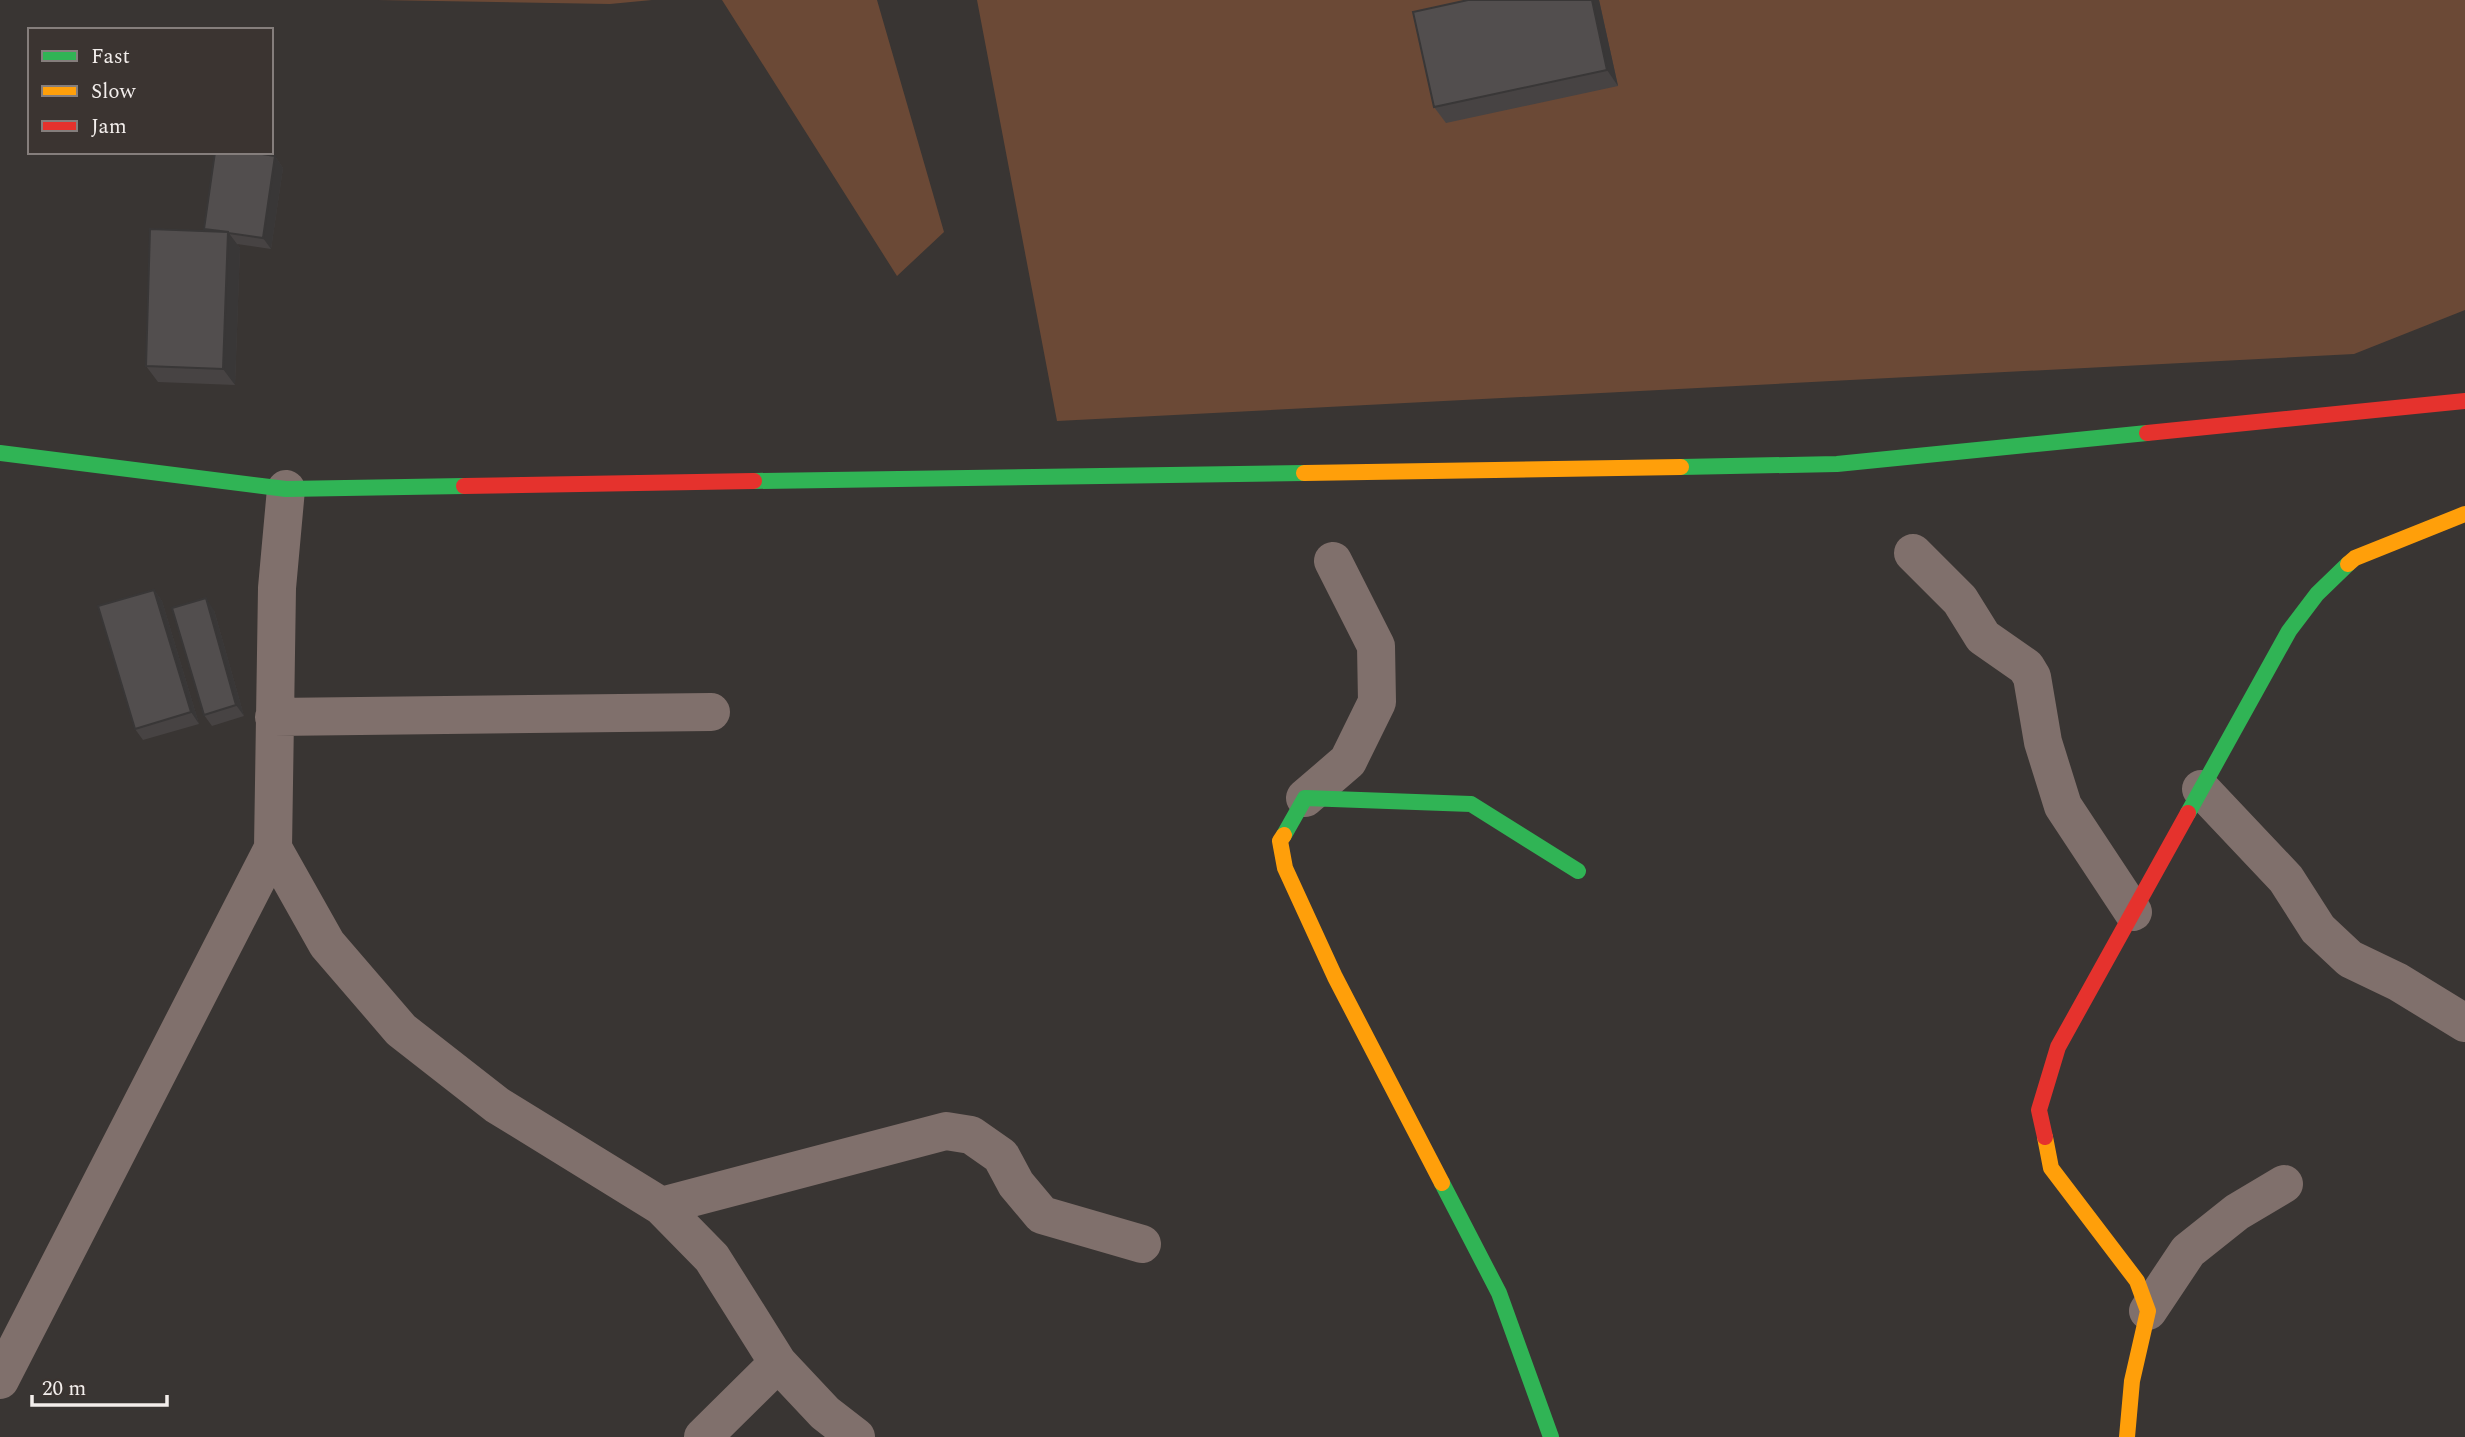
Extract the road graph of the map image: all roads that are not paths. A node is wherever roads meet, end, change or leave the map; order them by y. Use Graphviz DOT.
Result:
graph roads {
  1 [pos="2465,401"];
  2 [pos="0,453"];
  3 [pos="286,489"];
  4 [pos="2465,514"];
  5 [pos="1913,553"];
  6 [pos="1333,561"];
  7 [pos="711,712"];
  8 [pos="274,717"];
  9 [pos="2201,789"];
  10 [pos="1305,798"];
  11 [pos="273,848"];
  12 [pos="1578,870"];
  13 [pos="2133,912"];
  14 [pos="2465,1023"];
  15 [pos="2284,1184"];
  16 [pos="661,1206"];
  17 [pos="1142,1244"];
  18 [pos="2148,1311"];
  19 [pos="778,1363"];
  20 [pos="0,1380"];
  21 [pos="703,1437"];
  22 [pos="856,1437"];
  23 [pos="1550,1437"];
  24 [pos="2127,1437"];
  1 -- 3 [label="street"];
  2 -- 3 [label="street"];
  3 -- 8 [label="street"];
  4 -- 9 [label="street"];
  5 -- 13 [label="street"];
  6 -- 10 [label="street"];
  7 -- 8 [label="street"];
  8 -- 11 [label="street"];
  9 -- 13 [label="street"];
  9 -- 14 [label="street"];
  10 -- 12 [label="street"];
  10 -- 23 [label="street"];
  11 -- 16 [label="street"];
  11 -- 20 [label="street"];
  13 -- 18 [label="street"];
  15 -- 18 [label="street"];
  16 -- 17 [label="street"];
  16 -- 19 [label="street"];
  18 -- 24 [label="street"];
  19 -- 21 [label="street"];
  19 -- 22 [label="street"];
}
